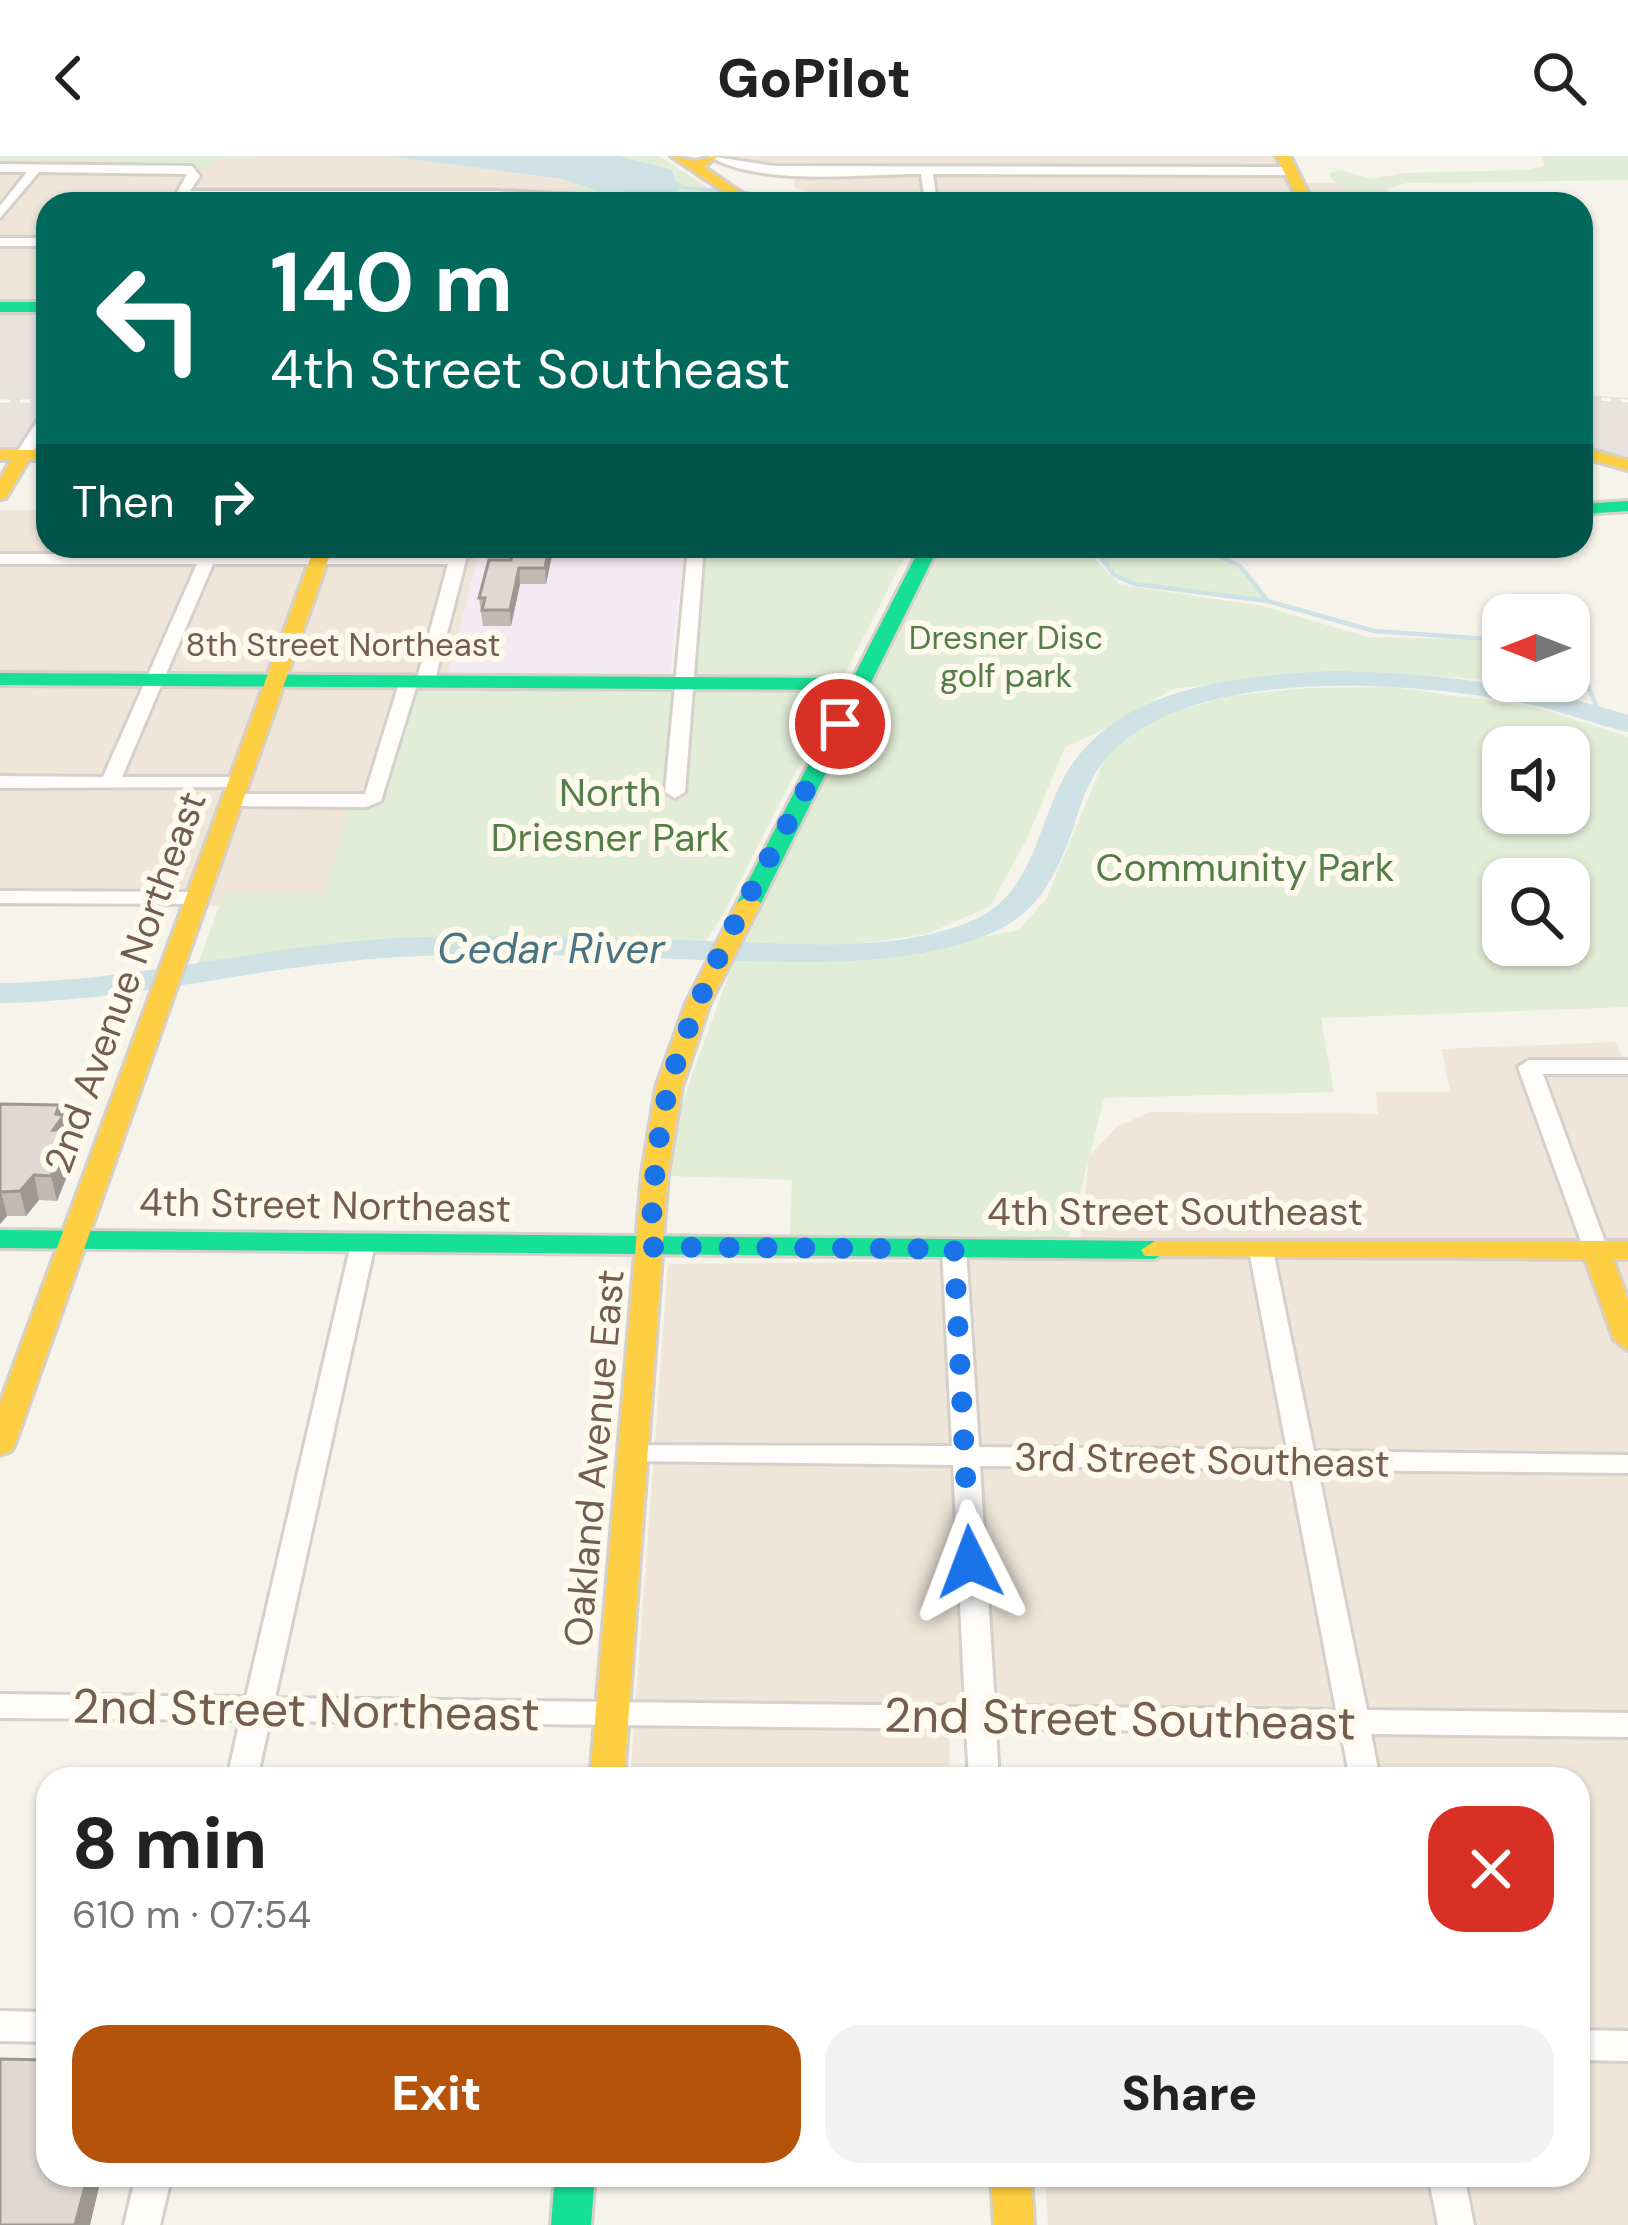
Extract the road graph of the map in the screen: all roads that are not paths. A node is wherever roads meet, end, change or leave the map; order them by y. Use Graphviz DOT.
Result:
graph roads {
  1 [pos="696,161"];
  2 [pos="873,163"];
  3 [pos="1287,163"];
  4 [pos="0,167"];
  5 [pos="36,168"];
  6 [pos="927,171"];
  7 [pos="182,192"];
  8 [pos="735,192"];
  9 [pos="930,192"];
  10 [pos="1301,192"];
  11 [pos="1,212"];
  12 [pos="0,242"];
  13 [pos="36,242"];
  14 [pos="0,307"];
  15 [pos="36,308"];
  16 [pos="24,455"];
  17 [pos="1593,455"];
  18 [pos="1628,465"];
  19 [pos="0,494"];
  20 [pos="1628,506"];
  21 [pos="1593,508"];
  22 [pos="36,558"];
  23 [pos="207,558"];
  24 [pos="320,558"];
  25 [pos="457,558"];
  26 [pos="696,558"];
  27 [pos="924,558"];
  28 [pos="0,559"];
  29 [pos="0,679"];
  30 [pos="156,680"];
  31 [pos="417,680"];
  32 [pos="276,681"];
  33 [pos="685,682"];
  34 [pos="860,684"];
  35 [pos="0,782"];
  36 [pos="110,782"];
  37 [pos="236,792"];
  38 [pos="675,792"];
  39 [pos="0,897"];
  40 [pos="198,898"];
  41 [pos="1628,1067"];
  42 [pos="0,1240"];
  43 [pos="73,1241"];
  44 [pos="363,1244"];
  45 [pos="650,1247"];
  46 [pos="954,1249"];
  47 [pos="1261,1250"];
  48 [pos="1596,1250"];
  49 [pos="1628,1250"];
  50 [pos="1628,1340"];
  51 [pos="0,1444"];
  52 [pos="633,1452"];
  53 [pos="964,1456"];
  54 [pos="1302,1461"];
  55 [pos="1628,1464"];
  56 [pos="0,1706"];
  57 [pos="258,1709"];
  58 [pos="613,1715"];
  59 [pos="980,1717"];
  60 [pos="1353,1722"];
  61 [pos="1628,1725"];
  62 [pos="245,1767"];
  63 [pos="608,1767"];
  64 [pos="983,1767"];
  65 [pos="1362,1767"];
  66 [pos="0,2026"];
  67 [pos="36,2027"];
  68 [pos="1590,2045"];
  69 [pos="1628,2046"];
  70 [pos="151,2187"];
  71 [pos="574,2187"];
  72 [pos="1012,2187"];
  73 [pos="1448,2187"];
  74 [pos="142,2225"];
  75 [pos="571,2225"];
  76 [pos="1014,2225"];
  77 [pos="1456,2225"];
  1 -- 2 [label="street"];
  1 -- 8 [label="street"];
  2 -- 6 [label="street"];
  3 -- 6 [label="street"];
  3 -- 10 [label="street"];
  4 -- 5 [label="street"];
  5 -- 7 [label="street"];
  5 -- 11 [label="street"];
  6 -- 9 [label="street"];
  12 -- 13 [label="street"];
  14 -- 15 [label="street"];
  16 -- 19 [label="street"];
  17 -- 18 [label="street"];
  20 -- 21 [label="street"];
  22 -- 28 [label="street"];
  23 -- 30 [label="street"];
  24 -- 32 [label="street, 2nd Avenue Northeast"];
  25 -- 31 [label="street"];
  26 -- 33 [label="street"];
  27 -- 34 [label="street, Oakland Avenue East"];
  29 -- 30 [label="street, 8th Street Northeast"];
  30 -- 32 [label="street, 8th Street Northeast"];
  30 -- 36 [label="street"];
  31 -- 32 [label="street, 8th Street Northeast"];
  31 -- 33 [label="street, 8th Street Northeast"];
  31 -- 37 [label="street"];
  32 -- 37 [label="street, 2nd Avenue Northeast"];
  33 -- 34 [label="street, 8th Street Northeast"];
  33 -- 38 [label="street"];
  34 -- 45 [label="street, Oakland Avenue East"];
  35 -- 36 [label="street"];
  36 -- 37 [label="street"];
  37 -- 40 [label="street, 2nd Avenue Northeast"];
  39 -- 40 [label="street"];
  40 -- 43 [label="street, 2nd Avenue Northeast"];
  41 -- 48 [label="street"];
  42 -- 43 [label="street, 4th Street Northeast"];
  43 -- 44 [label="street, 4th Street Northeast"];
  43 -- 51 [label="street, 2nd Avenue Northeast"];
  44 -- 45 [label="street, 4th Street Northeast"];
  44 -- 57 [label="street"];
  45 -- 46 [label="street, 4th Street Southeast"];
  45 -- 52 [label="street, Oakland Avenue East"];
  46 -- 47 [label="street, 4th Street Southeast"];
  46 -- 53 [label="street"];
  47 -- 48 [label="street, 4th Street Southeast"];
  47 -- 54 [label="street"];
  48 -- 49 [label="street, 4th Street Southeast"];
  48 -- 50 [label="street"];
  52 -- 53 [label="street, 3rd Street Southeast"];
  52 -- 58 [label="street, Oakland Avenue East"];
  53 -- 54 [label="street, 3rd Street Southeast"];
  53 -- 59 [label="street"];
  54 -- 55 [label="street, 3rd Street Southeast"];
  54 -- 60 [label="street"];
  56 -- 57 [label="street, 2nd Street Northeast"];
  57 -- 58 [label="street, 2nd Street Northeast"];
  57 -- 62 [label="street"];
  58 -- 59 [label="street, 2nd Street Southeast"];
  58 -- 63 [label="street, Oakland Avenue East"];
  59 -- 60 [label="street, 2nd Street Southeast"];
  59 -- 64 [label="street"];
  60 -- 61 [label="street, 2nd Street Southeast"];
  60 -- 65 [label="street"];
  66 -- 67 [label="street"];
  68 -- 69 [label="street"];
  70 -- 74 [label="street"];
  71 -- 75 [label="street"];
  72 -- 76 [label="street"];
  73 -- 77 [label="street"];
}
